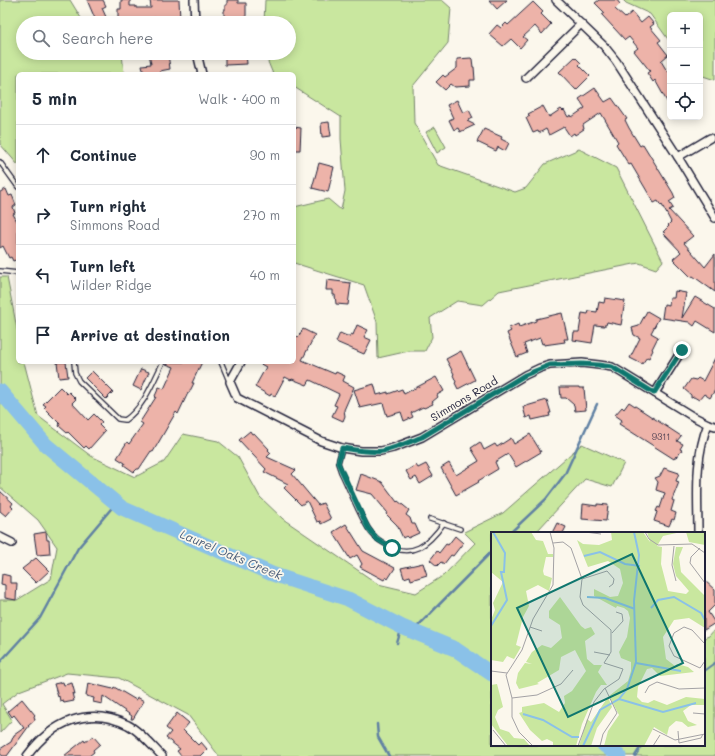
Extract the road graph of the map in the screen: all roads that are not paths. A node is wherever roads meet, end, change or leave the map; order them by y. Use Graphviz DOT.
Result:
graph roads {
  1 [pos="194,0"];
  2 [pos="556,0"];
  3 [pos="195,16"];
  4 [pos="581,24"];
  5 [pos="199,60"];
  6 [pos="202,72"];
  7 [pos="526,78"];
  8 [pos="710,138"];
  9 [pos="678,157"];
  10 [pos="0,162"];
  11 [pos="16,183"];
  12 [pos="715,218"];
  13 [pos="1,271"];
  14 [pos="16,273"];
  15 [pos="682,350"];
  16 [pos="74,364"];
  17 [pos="162,364"];
  18 [pos="222,364"];
  19 [pos="240,364"];
  20 [pos="230,382"];
  21 [pos="654,393"];
  22 [pos="711,425"];
  23 [pos="342,448"];
  24 [pos="430,519"];
  25 [pos="444,524"];
  26 [pos="460,528"];
  27 [pos="698,532"];
  28 [pos="0,537"];
  29 [pos="12,543"];
  30 [pos="27,756"];
  31 [pos="162,756"];
  1 -- 3 [label="street"];
  2 -- 4 [label="street"];
  4 -- 7 [label="street"];
  4 -- 9 [label="street"];
  5 -- 6 [label="street"];
  8 -- 9 [label="street"];
  9 -- 12 [label="street"];
  10 -- 11 [label="lane"];
  13 -- 14 [label="lane"];
  15 -- 21 [label="street"];
  16 -- 17 [label="lane"];
  18 -- 20 [label="lane"];
  19 -- 20 [label="street"];
  20 -- 23 [label="street, Simmons Road"];
  21 -- 22 [label="street, Simmons Road"];
  21 -- 23 [label="street, Simmons Road"];
  22 -- 27 [label="street"];
  23 -- 25 [label="lane"];
  24 -- 25 [label="lane"];
  25 -- 26 [label="lane"];
  28 -- 29 [label="street"];
  30 -- 31 [label="street"];
}
